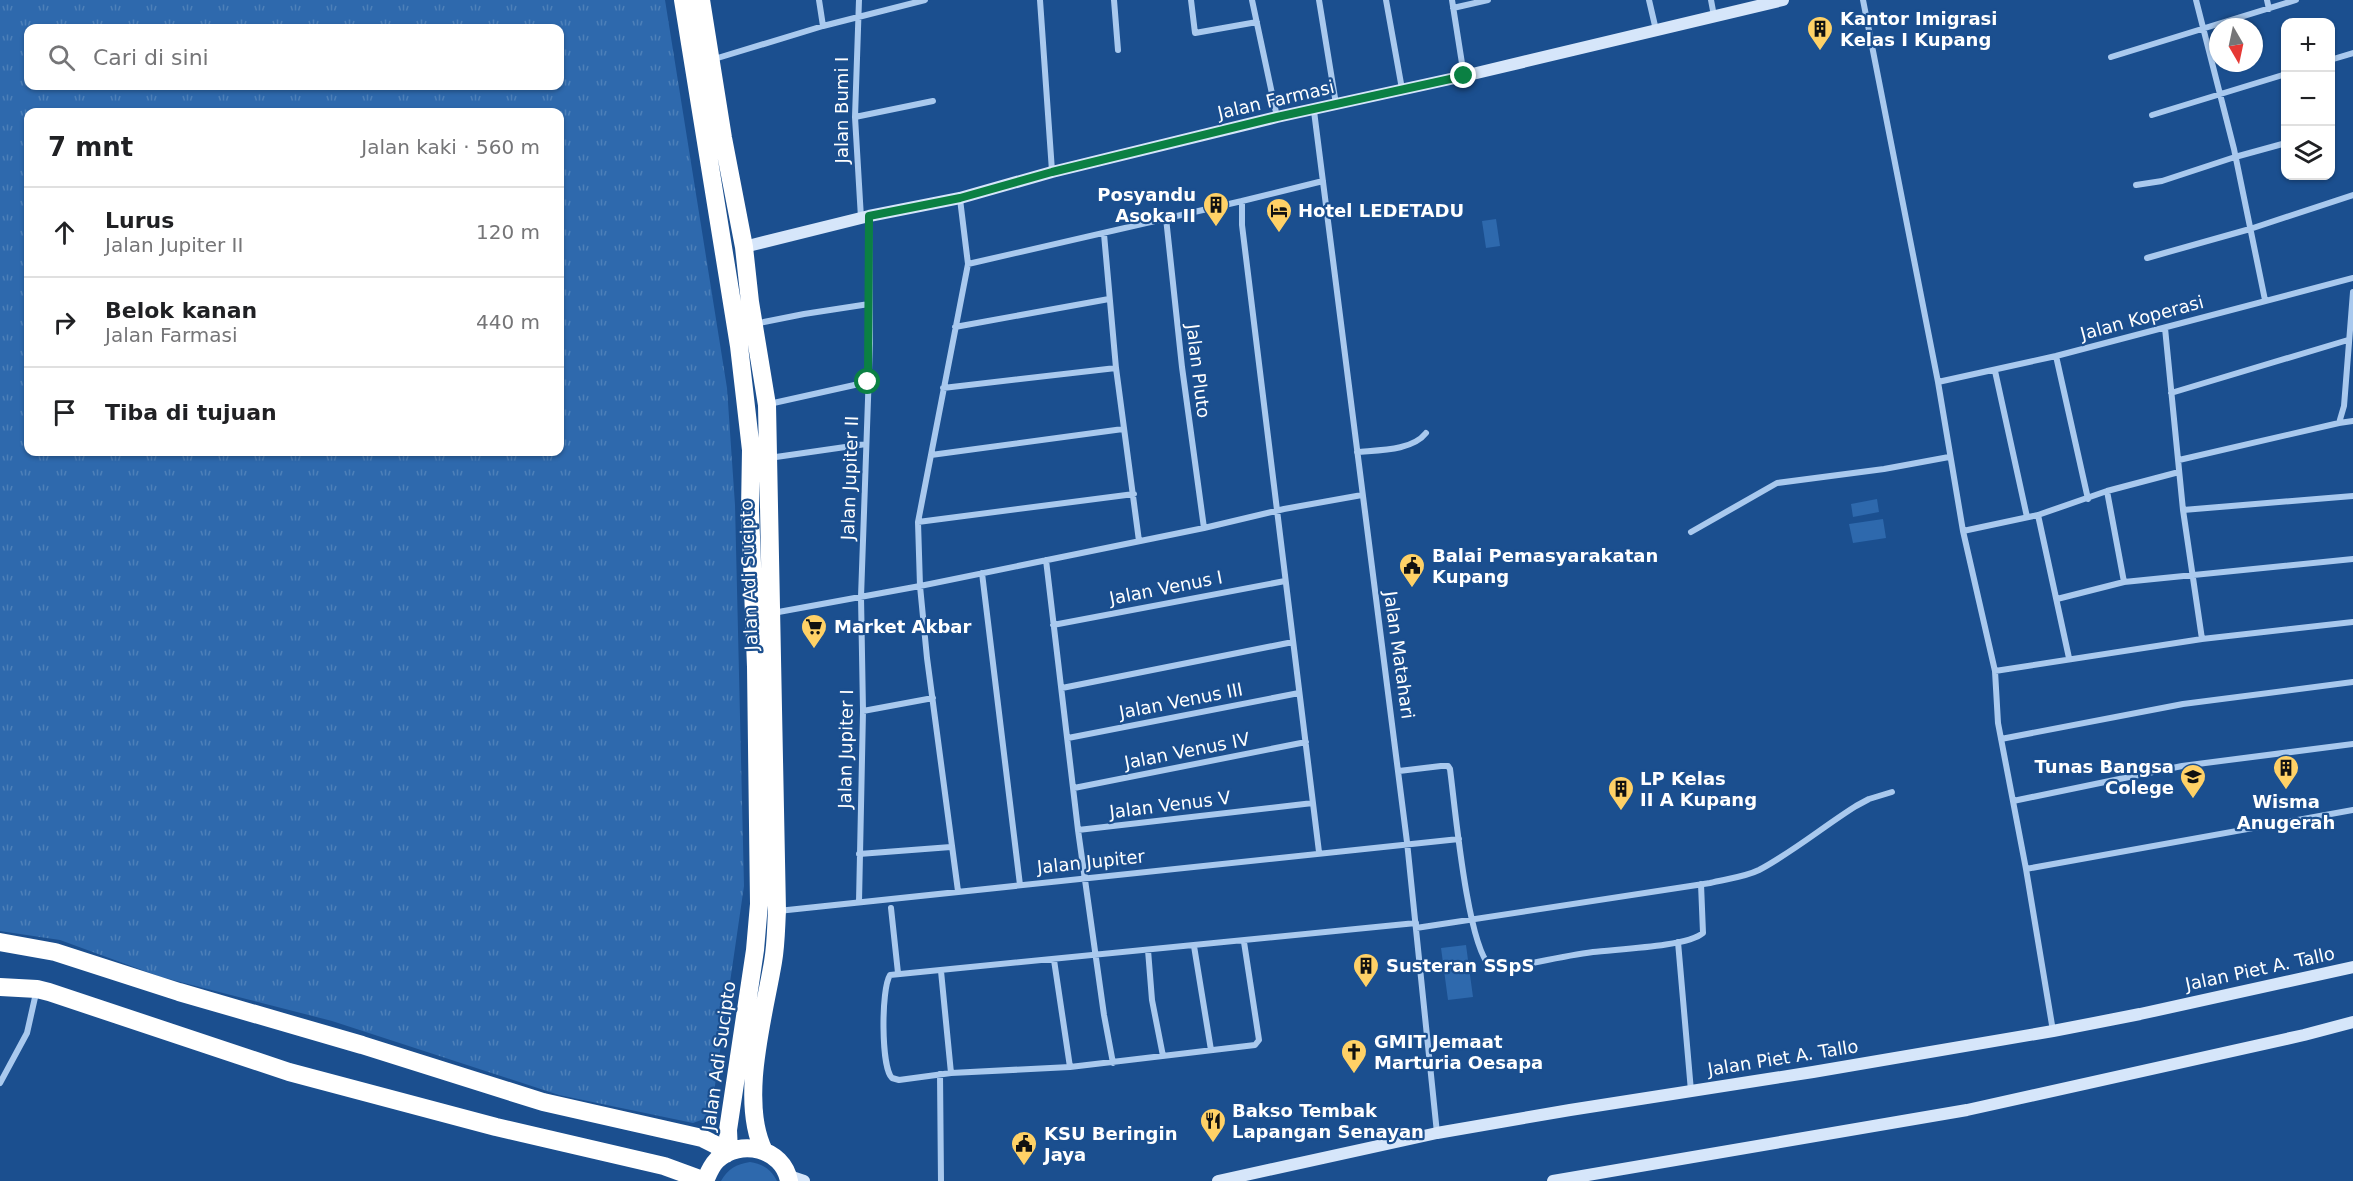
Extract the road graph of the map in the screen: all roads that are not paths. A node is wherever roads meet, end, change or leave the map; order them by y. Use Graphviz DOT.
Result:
graph roads {
  1 [pos="683,0"];
  2 [pos="701,0"];
  3 [pos="819,0"];
  4 [pos="859,0"];
  5 [pos="925,0"];
  6 [pos="1040,0"];
  7 [pos="1114,0"];
  8 [pos="1191,0"];
  9 [pos="1252,0"];
  10 [pos="1318,0"];
  11 [pos="1386,0"];
  12 [pos="1452,0"];
  13 [pos="1488,0"];
  14 [pos="1649,0"];
  15 [pos="1711,0"];
  16 [pos="1783,0"];
  17 [pos="1863,0"];
  18 [pos="2196,0"];
  19 [pos="2267,0"];
  20 [pos="2296,0"];
  21 [pos="1761,3"];
  22 [pos="1453,8"];
  23 [pos="2269,9"];
  24 [pos="1714,16"];
  25 [pos="859,17"];
  26 [pos="1257,22"];
  27 [pos="823,26"];
  28 [pos="2204,29"];
  29 [pos="1656,30"];
  30 [pos="1118,50"];
  31 [pos="2353,53"];
  32 [pos="2111,57"];
  33 [pos="2335,59"];
  34 [pos="711,61"];
  35 [pos="1464,76"];
  36 [pos="2281,76"];
  37 [pos="1402,89"];
  38 [pos="2221,94"];
  39 [pos="933,101"];
  40 [pos="1337,104"];
  41 [pos="1314,111"];
  42 [pos="2152,115"];
  43 [pos="855,117"];
  44 [pos="1277,117"];
  45 [pos="2281,144"];
  46 [pos="2235,157"];
  47 [pos="1052,172"];
  48 [pos="1323,181"];
  49 [pos="2136,185"];
  50 [pos="2353,195"];
  51 [pos="960,198"];
  52 [pos="1242,201"];
  53 [pos="865,218"];
  54 [pos="1166,218"];
  55 [pos="2250,230"];
  56 [pos="1104,234"];
  57 [pos="744,247"];
  58 [pos="2147,258"];
  59 [pos="968,264"];
  60 [pos="2353,278"];
  61 [pos="2353,292"];
  62 [pos="1109,298"];
  63 [pos="2265,300"];
  64 [pos="869,304"];
  65 [pos="754,324"];
  66 [pos="955,327"];
  67 [pos="2165,328"];
  68 [pos="2348,340"];
  69 [pos="2056,357"];
  70 [pos="1116,368"];
  71 [pos="1995,371"];
  72 [pos="868,382"];
  73 [pos="1938,382"];
  74 [pos="944,388"];
  75 [pos="2171,393"];
  76 [pos="767,405"];
  77 [pos="2353,421"];
  78 [pos="2339,423"];
  79 [pos="1123,429"];
  80 [pos="1426,433"];
  81 [pos="866,444"];
  82 [pos="1357,452"];
  83 [pos="930,455"];
  84 [pos="1949,457"];
  85 [pos="766,458"];
  86 [pos="2179,460"];
  87 [pos="2179,472"];
  88 [pos="2107,491"];
  89 [pos="1134,494"];
  90 [pos="1362,495"];
  91 [pos="2353,496"];
  92 [pos="2088,498"];
  93 [pos="1278,510"];
  94 [pos="2183,510"];
  95 [pos="2038,515"];
  96 [pos="2027,517"];
  97 [pos="918,522"];
  98 [pos="1204,528"];
  99 [pos="1963,531"];
  100 [pos="1691,532"];
  101 [pos="1139,541"];
  102 [pos="2353,559"];
  103 [pos="1046,560"];
  104 [pos="761,561"];
  105 [pos="982,573"];
  106 [pos="2192,575"];
  107 [pos="1286,581"];
  108 [pos="2124,582"];
  109 [pos="920,586"];
  110 [pos="861,597"];
  111 [pos="2056,599"];
  112 [pos="772,613"];
  113 [pos="2353,622"];
  114 [pos="1053,625"];
  115 [pos="2202,639"];
  116 [pos="1293,642"];
  117 [pos="2069,658"];
  118 [pos="1995,671"];
  119 [pos="2353,682"];
  120 [pos="1062,688"];
  121 [pos="1299,693"];
  122 [pos="933,698"];
  123 [pos="863,711"];
  124 [pos="1068,738"];
  125 [pos="2001,739"];
  126 [pos="1306,742"];
  127 [pos="2353,744"];
  128 [pos="1399,771"];
  129 [pos="1074,788"];
  130 [pos="1892,792"];
  131 [pos="2013,801"];
  132 [pos="1312,803"];
  133 [pos="2353,810"];
  134 [pos="1078,830"];
  135 [pos="1459,838"];
  136 [pos="1407,842"];
  137 [pos="951,847"];
  138 [pos="1319,852"];
  139 [pos="859,854"];
  140 [pos="2026,869"];
  141 [pos="1086,878"];
  142 [pos="1701,884"];
  143 [pos="1020,885"];
  144 [pos="958,891"];
  145 [pos="859,902"];
  146 [pos="891,908"];
  147 [pos="777,911"];
  148 [pos="1472,921"];
  149 [pos="1416,926"];
  150 [pos="0,942"];
  151 [pos="1244,942"];
  152 [pos="1678,942"];
  153 [pos="1194,946"];
  154 [pos="1148,950"];
  155 [pos="1097,955"];
  156 [pos="1054,960"];
  157 [pos="2353,967"];
  158 [pos="941,971"];
  159 [pos="898,973"];
  160 [pos="0,987"];
  161 [pos="37,989"];
  162 [pos="2353,1022"];
  163 [pos="2053,1031"];
  164 [pos="1211,1050"];
  165 [pos="1163,1056"];
  166 [pos="1113,1063"];
  167 [pos="1070,1068"];
  168 [pos="951,1073"];
  169 [pos="940,1074"];
  170 [pos="0,1083"];
  171 [pos="1691,1091"];
  172 [pos="1437,1133"];
  173 [pos="764,1151"];
  174 [pos="727,1153"];
  175 [pos="1261,1176"];
  176 [pos="794,1179"];
  177 [pos="705,1181"];
  178 [pos="941,1181"];
  179 [pos="1218,1181"];
  180 [pos="1553,1181"];
  1 -- 104 [label="highway, Jalan Adi Sucipto"];
  2 -- 34 [label="highway, Jalan Adi Sucipto"];
  3 -- 27 [label="street"];
  4 -- 25 [label="street, Jalan Bumi I"];
  5 -- 25 [label="street"];
  6 -- 47 [label="street"];
  7 -- 30 [label="street"];
  8 -- 26 [label="street"];
  9 -- 26 [label="street"];
  10 -- 40 [label="street"];
  11 -- 37 [label="street"];
  12 -- 22 [label="street"];
  13 -- 22 [label="street"];
  14 -- 29 [label="street"];
  15 -- 24 [label="street"];
  16 -- 21 [label="main road, Jalan Farmasi"];
  17 -- 73 [label="street"];
  18 -- 28 [label="street"];
  19 -- 23 [label="street"];
  20 -- 23 [label="street"];
  21 -- 24 [label="main road, Jalan Farmasi"];
  22 -- 35 [label="street"];
  23 -- 28 [label="street"];
  24 -- 29 [label="main road, Jalan Farmasi"];
  25 -- 27 [label="street"];
  25 -- 43 [label="street, Jalan Bumi I"];
  26 -- 44 [label="street"];
  27 -- 34 [label="street"];
  28 -- 32 [label="street"];
  28 -- 38 [label="street"];
  29 -- 35 [label="main road, Jalan Farmasi"];
  31 -- 33 [label="street"];
  34 -- 57 [label="highway, Jalan Adi Sucipto"];
  35 -- 37 [label="main road, Jalan Farmasi"];
  36 -- 38 [label="street"];
  37 -- 40 [label="main road, Jalan Farmasi"];
  38 -- 42 [label="street"];
  38 -- 46 [label="street"];
  39 -- 43 [label="street"];
  40 -- 41 [label="main road, Jalan Farmasi"];
  41 -- 44 [label="main road, Jalan Farmasi"];
  41 -- 48 [label="street, Jalan Matahari"];
  43 -- 53 [label="street, Jalan Bumi I"];
  44 -- 47 [label="main road, Jalan Farmasi"];
  45 -- 46 [label="street"];
  46 -- 49 [label="street"];
  46 -- 55 [label="street"];
  47 -- 51 [label="main road, Jalan Farmasi"];
  48 -- 52 [label="street"];
  48 -- 82 [label="street, Jalan Matahari"];
  50 -- 55 [label="street"];
  51 -- 53 [label="main road, Jalan Farmasi"];
  51 -- 59 [label="street"];
  52 -- 54 [label="street"];
  52 -- 93 [label="street"];
  53 -- 57 [label="main road, Jalan Farmasi"];
  53 -- 64 [label="street, Jalan Jupiter II"];
  54 -- 56 [label="street"];
  54 -- 98 [label="street, Jalan Pluto"];
  55 -- 58 [label="street"];
  55 -- 63 [label="street"];
  56 -- 59 [label="street"];
  56 -- 62 [label="street"];
  57 -- 65 [label="highway, Jalan Adi Sucipto"];
  59 -- 66 [label="street"];
  60 -- 63 [label="street, Jalan Koperasi"];
  61 -- 68 [label="street"];
  62 -- 66 [label="street"];
  62 -- 70 [label="street"];
  63 -- 67 [label="street, Jalan Koperasi"];
  64 -- 65 [label="street"];
  64 -- 72 [label="street, Jalan Jupiter II"];
  65 -- 76 [label="highway, Jalan Adi Sucipto"];
  66 -- 74 [label="street"];
  67 -- 69 [label="street, Jalan Koperasi"];
  67 -- 75 [label="street"];
  68 -- 75 [label="street"];
  68 -- 78 [label="street"];
  69 -- 71 [label="street, Jalan Koperasi"];
  69 -- 92 [label="street"];
  70 -- 74 [label="street"];
  70 -- 79 [label="street"];
  71 -- 73 [label="street, Jalan Koperasi"];
  71 -- 96 [label="street"];
  72 -- 76 [label="street"];
  72 -- 81 [label="street, Jalan Jupiter II"];
  73 -- 84 [label="street"];
  74 -- 83 [label="street"];
  75 -- 86 [label="street"];
  76 -- 85 [label="highway, Jalan Adi Sucipto"];
  77 -- 78 [label="street"];
  78 -- 86 [label="street"];
  79 -- 83 [label="street"];
  79 -- 89 [label="street"];
  80 -- 82 [label="street"];
  81 -- 85 [label="street"];
  81 -- 110 [label="street, Jalan Jupiter II"];
  82 -- 90 [label="street, Jalan Matahari"];
  83 -- 97 [label="street"];
  84 -- 99 [label="street"];
  84 -- 100 [label="street"];
  85 -- 104 [label="highway, Jalan Adi Sucipto"];
  86 -- 87 [label="street"];
  87 -- 88 [label="street"];
  87 -- 94 [label="street"];
  88 -- 92 [label="street"];
  88 -- 108 [label="street"];
  89 -- 97 [label="street"];
  89 -- 101 [label="street"];
  90 -- 93 [label="street"];
  90 -- 128 [label="street, Jalan Matahari"];
  91 -- 94 [label="street"];
  92 -- 95 [label="street"];
  93 -- 98 [label="street"];
  93 -- 107 [label="street"];
  94 -- 106 [label="street"];
  95 -- 96 [label="street"];
  95 -- 111 [label="street"];
  96 -- 99 [label="street"];
  97 -- 109 [label="street"];
  98 -- 101 [label="street"];
  99 -- 118 [label="street"];
  101 -- 103 [label="street"];
  102 -- 106 [label="street"];
  103 -- 105 [label="street"];
  103 -- 114 [label="street"];
  104 -- 112 [label="highway, Jalan Adi Sucipto"];
  104 -- 174 [label="highway, Jalan Adi Sucipto"];
  105 -- 109 [label="street"];
  105 -- 143 [label="street"];
  106 -- 108 [label="street"];
  106 -- 115 [label="street"];
  107 -- 114 [label="street, Jalan Venus I"];
  107 -- 116 [label="street"];
  108 -- 111 [label="street"];
  109 -- 110 [label="street"];
  109 -- 122 [label="street"];
  110 -- 112 [label="street"];
  110 -- 123 [label="street, Jalan Jupiter I"];
  111 -- 117 [label="street"];
  112 -- 147 [label="highway, Jalan Adi Sucipto"];
  113 -- 115 [label="street"];
  114 -- 120 [label="street"];
  115 -- 117 [label="street"];
  116 -- 120 [label="street"];
  116 -- 121 [label="street"];
  117 -- 118 [label="street"];
  118 -- 125 [label="street"];
  119 -- 125 [label="street"];
  120 -- 124 [label="street"];
  121 -- 124 [label="street, Jalan Venus III"];
  121 -- 126 [label="street"];
  122 -- 123 [label="street"];
  122 -- 137 [label="street"];
  123 -- 139 [label="street, Jalan Jupiter I"];
  124 -- 129 [label="street"];
  125 -- 131 [label="street"];
  126 -- 129 [label="street, Jalan Venus IV"];
  126 -- 132 [label="street"];
  127 -- 131 [label="street"];
  128 -- 135 [label="street"];
  128 -- 136 [label="street, Jalan Matahari"];
  129 -- 134 [label="street"];
  130 -- 142 [label="street"];
  131 -- 140 [label="street"];
  132 -- 134 [label="street, Jalan Venus V"];
  132 -- 138 [label="street"];
  133 -- 140 [label="street"];
  134 -- 141 [label="street"];
  135 -- 136 [label="street, Jalan Jupiter"];
  135 -- 148 [label="street"];
  136 -- 138 [label="street, Jalan Jupiter"];
  136 -- 149 [label="street, Jalan Matahari"];
  137 -- 139 [label="street"];
  137 -- 144 [label="street"];
  138 -- 141 [label="street, Jalan Jupiter"];
  139 -- 145 [label="street, Jalan Jupiter I"];
  140 -- 163 [label="street"];
  141 -- 143 [label="street, Jalan Jupiter"];
  141 -- 155 [label="street"];
  142 -- 148 [label="street"];
  142 -- 152 [label="street"];
  143 -- 144 [label="street, Jalan Jupiter"];
  144 -- 145 [label="street, Jalan Jupiter"];
  145 -- 147 [label="street, Jalan Jupiter"];
  146 -- 159 [label="street"];
  147 -- 173 [label="highway, Jalan Adi Sucipto"];
  148 -- 149 [label="street"];
  148 -- 152 [label="street"];
  149 -- 151 [label="street"];
  149 -- 172 [label="street, Jalan Matahari"];
  150 -- 174 [label="highway"];
  151 -- 153 [label="street"];
  151 -- 164 [label="street"];
  152 -- 171 [label="street"];
  153 -- 154 [label="street"];
  153 -- 164 [label="street"];
  154 -- 155 [label="street"];
  154 -- 165 [label="street"];
  155 -- 156 [label="street"];
  155 -- 166 [label="street"];
  156 -- 158 [label="street"];
  156 -- 167 [label="street"];
  157 -- 163 [label="main road, Jalan Piet A. Tallo"];
  158 -- 159 [label="street"];
  158 -- 168 [label="street"];
  159 -- 169 [label="street"];
  160 -- 161 [label="highway"];
  161 -- 170 [label="street"];
  161 -- 177 [label="highway"];
  162 -- 180 [label="main road"];
  163 -- 171 [label="main road, Jalan Piet A. Tallo"];
  164 -- 165 [label="street"];
  165 -- 166 [label="street"];
  166 -- 167 [label="street"];
  167 -- 168 [label="street"];
  168 -- 169 [label="street"];
  169 -- 178 [label="street"];
  171 -- 172 [label="main road, Jalan Piet A. Tallo"];
  172 -- 175 [label="main road, Jalan Piet A. Tallo"];
  173 -- 174 [label="highway"];
  173 -- 176 [label="highway"];
  174 -- 177 [label="highway"];
  175 -- 179 [label="main road, Jalan Piet A. Tallo"];
}
